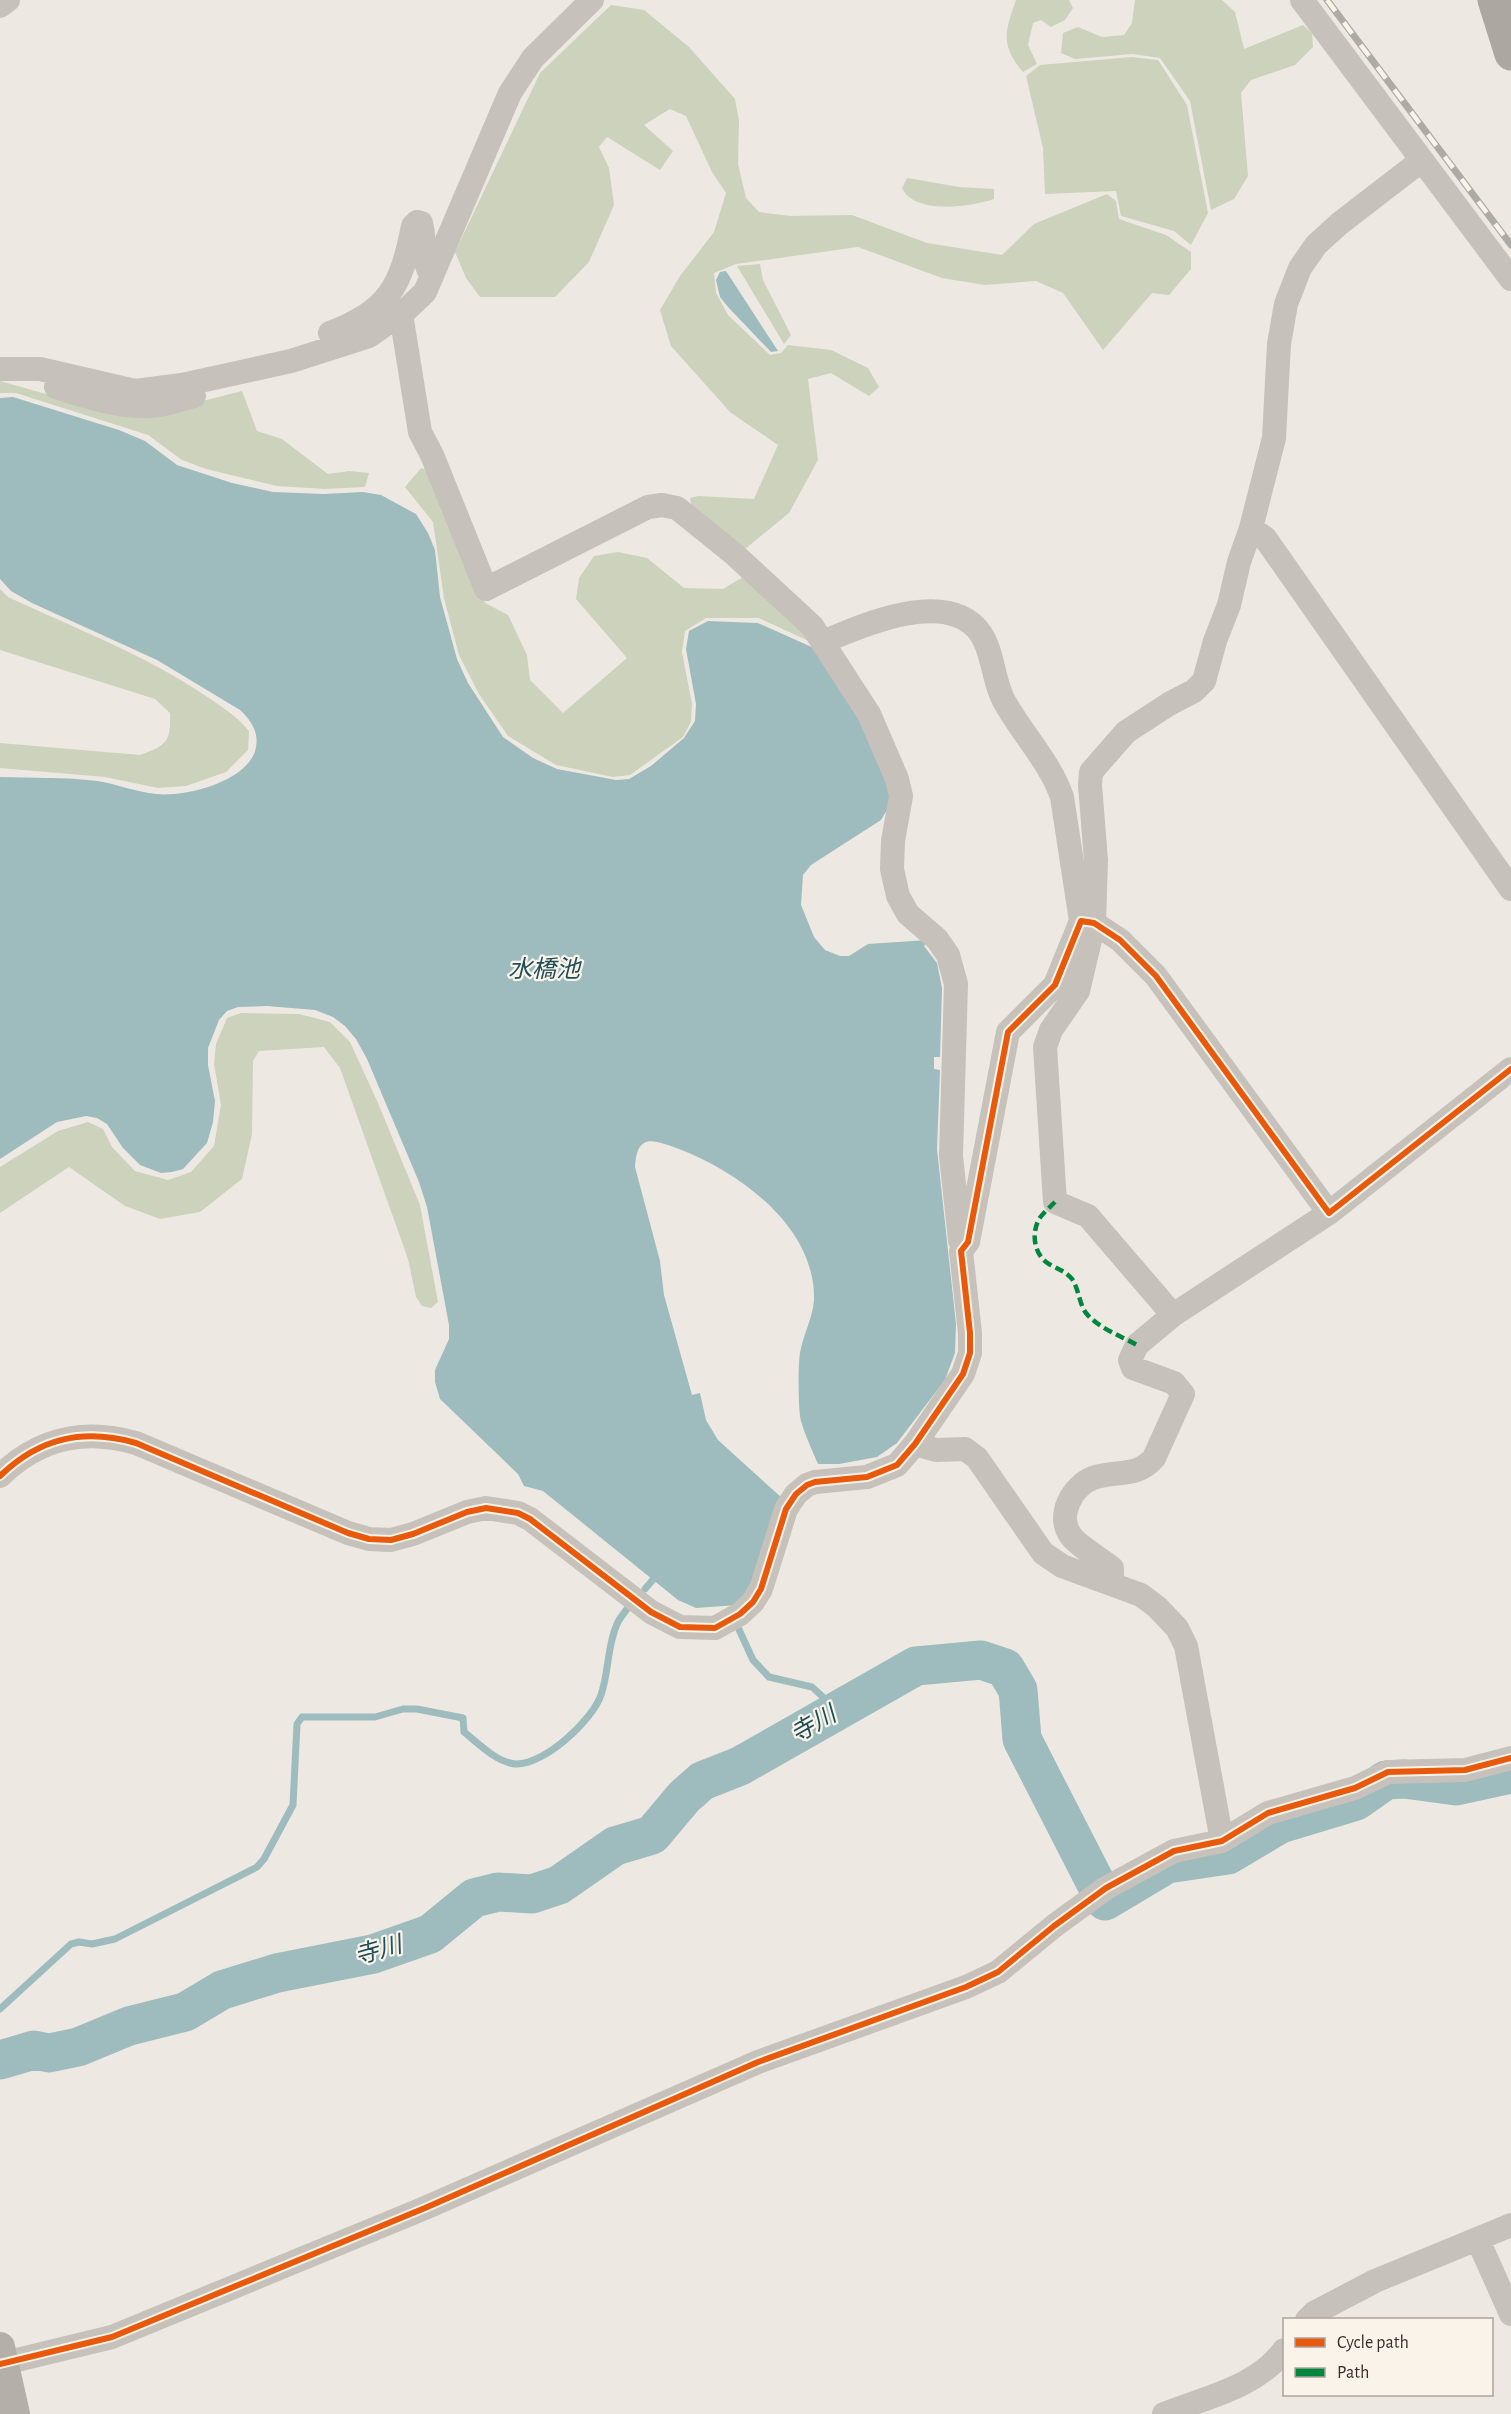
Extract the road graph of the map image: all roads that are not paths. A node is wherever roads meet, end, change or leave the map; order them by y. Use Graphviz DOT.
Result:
graph roads {
  1 [pos="8,0"];
  2 [pos="592,0"];
  3 [pos="1302,0"];
  4 [pos="1494,0"];
  5 [pos="0,6"];
  6 [pos="1511,54"];
  7 [pos="1422,160"];
  8 [pos="432,276"];
  9 [pos="1511,279"];
  10 [pos="401,314"];
  11 [pos="11,369"];
  12 [pos="249,369"];
  13 [pos="1251,528"];
  14 [pos="824,642"];
  15 [pos="1511,889"];
  16 [pos="1088,922"];
  17 [pos="1511,1069"];
  18 [pos="1329,1213"];
  19 [pos="961,1251"];
  20 [pos="1173,1315"];
  21 [pos="915,1444"];
  22 [pos="0,1476"];
  23 [pos="1112,1584"];
  24 [pos="1511,1758"];
  25 [pos="1222,1841"];
  26 [pos="1511,2225"];
  27 [pos="1478,2240"];
  28 [pos="1511,2314"];
  29 [pos="1308,2318"];
  30 [pos="1283,2351"];
  31 [pos="1,2358"];
  32 [pos="15,2414"];
  33 [pos="1164,2414"];
  1 -- 5 [label="street"];
  2 -- 8 [label="street"];
  3 -- 7 [label="street"];
  4 -- 6 [label="highway"];
  7 -- 9 [label="street"];
  7 -- 13 [label="street"];
  8 -- 10 [label="street"];
  8 -- 12 [label="street"];
  10 -- 12 [label="street"];
  10 -- 14 [label="street"];
  11 -- 12 [label="street"];
  13 -- 15 [label="street"];
  13 -- 16 [label="street"];
  14 -- 16 [label="street"];
  14 -- 19 [label="street"];
  16 -- 18 [label="street"];
  16 -- 19 [label="street"];
  16 -- 20 [label="street"];
  17 -- 18 [label="street"];
  18 -- 20 [label="street"];
  19 -- 21 [label="street"];
  20 -- 23 [label="street"];
  21 -- 22 [label="street"];
  21 -- 23 [label="street"];
  23 -- 25 [label="street"];
  24 -- 25 [label="street"];
  25 -- 31 [label="street"];
  26 -- 27 [label="street"];
  27 -- 28 [label="street"];
  27 -- 29 [label="street"];
  30 -- 33 [label="street"];
  31 -- 32 [label="main road"];
}
